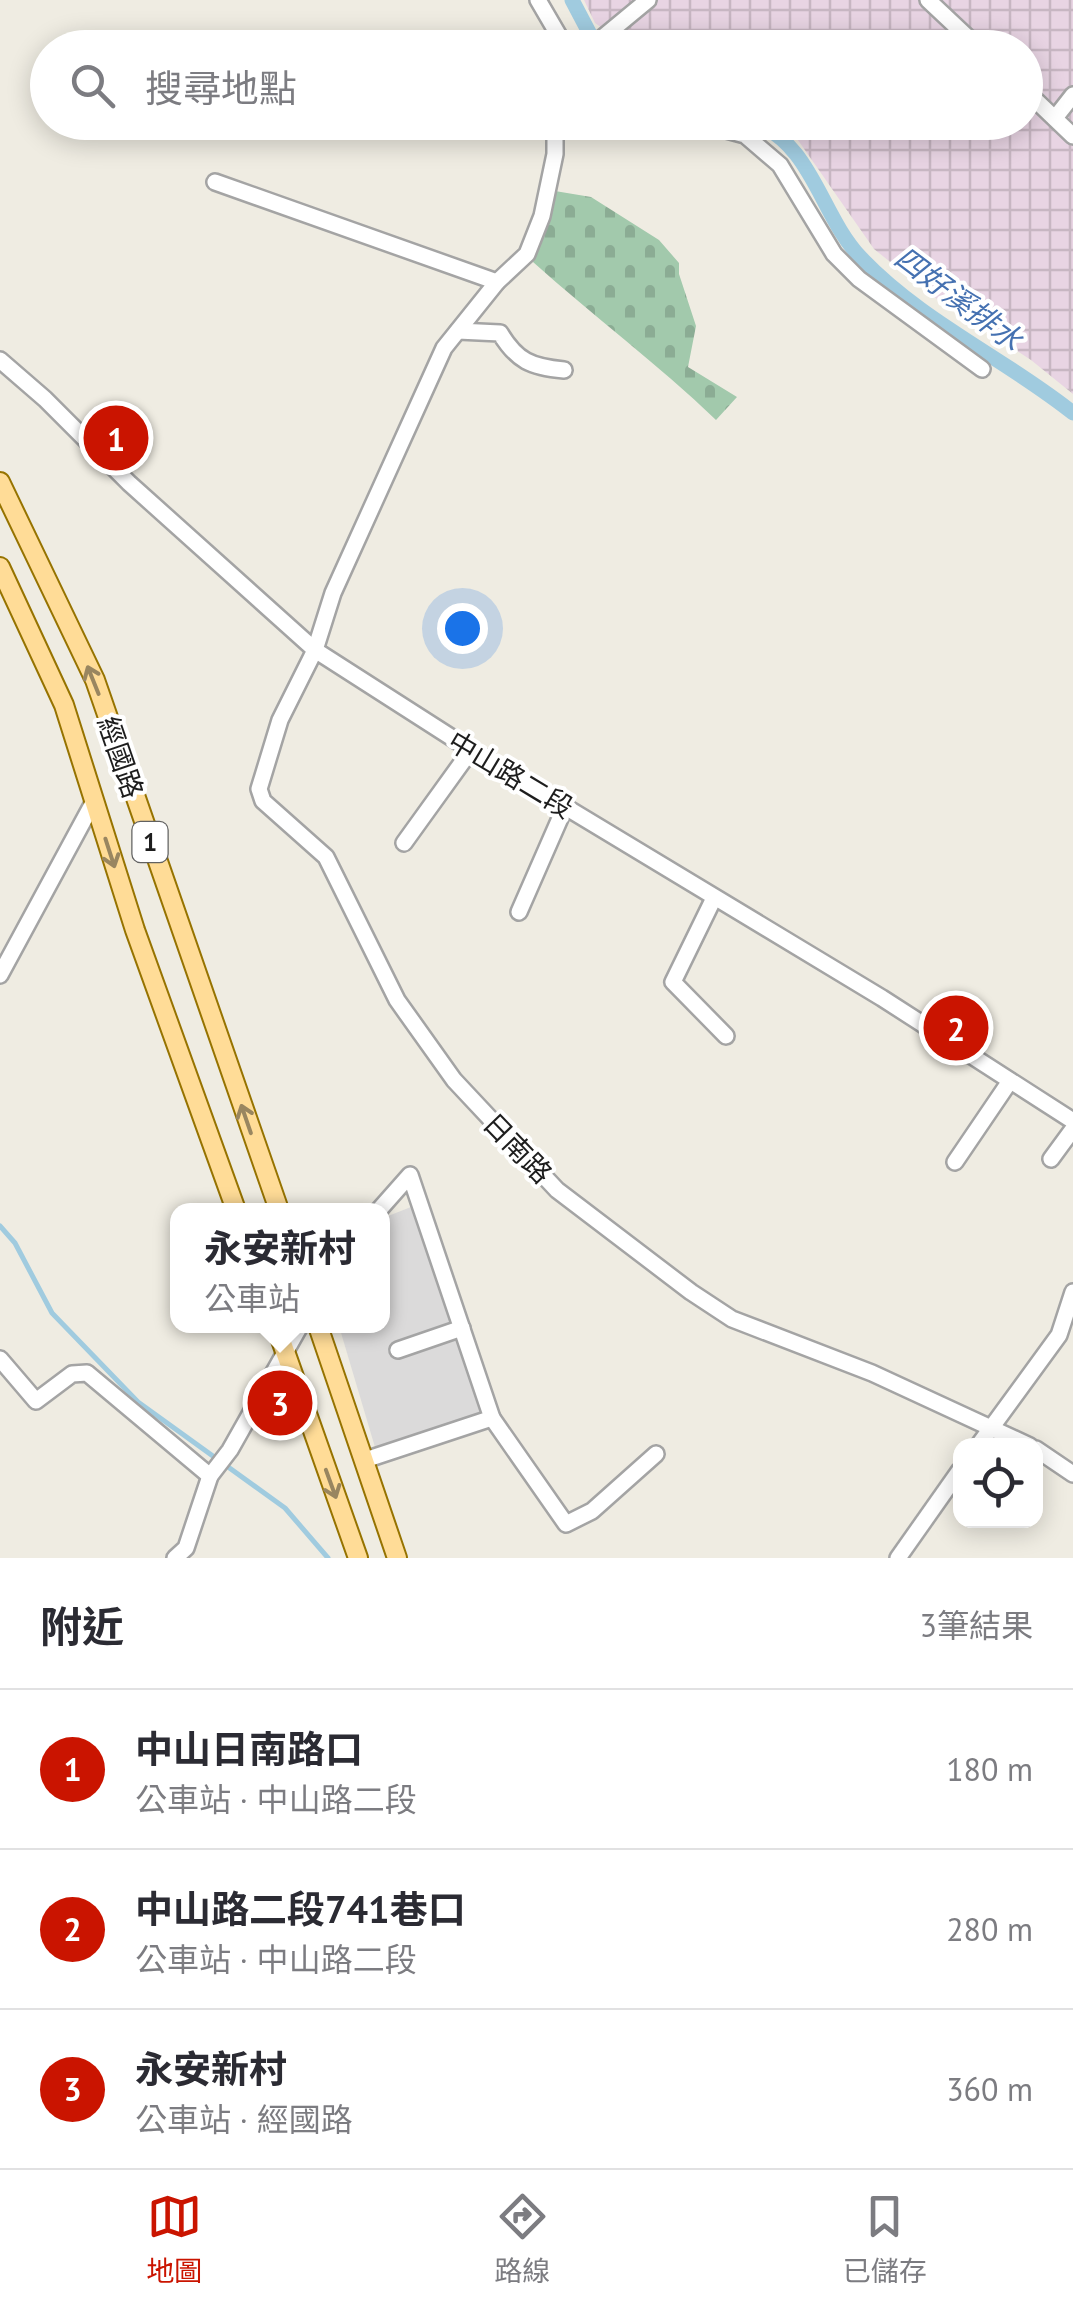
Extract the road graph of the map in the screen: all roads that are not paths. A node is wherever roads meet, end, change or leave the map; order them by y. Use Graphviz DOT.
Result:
graph roads {
  1 [pos="538,0"];
  2 [pos="648,0"];
  3 [pos="928,0"];
  4 [pos="556,30"];
  5 [pos="612,30"];
  6 [pos="960,30"];
  7 [pos="1073,96"];
  8 [pos="1043,107"];
  9 [pos="1055,118"];
  10 [pos="1073,136"];
  11 [pos="555,140"];
  12 [pos="753,140"];
  13 [pos="214,182"];
  14 [pos="496,282"];
  15 [pos="458,331"];
  16 [pos="0,360"];
  17 [pos="982,369"];
  18 [pos="564,370"];
  19 [pos="0,482"];
  20 [pos="0,567"];
  21 [pos="315,650"];
  22 [pos="471,750"];
  23 [pos="94,803"];
  24 [pos="565,807"];
  25 [pos="404,843"];
  26 [pos="714,898"];
  27 [pos="519,912"];
  28 [pos="0,975"];
  29 [pos="726,1036"];
  30 [pos="1010,1081"];
  31 [pos="1073,1125"];
  32 [pos="1051,1159"];
  33 [pos="955,1162"];
  34 [pos="234,1203"];
  35 [pos="277,1203"];
  36 [pos="385,1203"];
  37 [pos="1073,1292"];
  38 [pos="462,1328"];
  39 [pos="278,1333"];
  40 [pos="296,1333"];
  41 [pos="320,1333"];
  42 [pos="398,1350"];
  43 [pos="285,1356"];
  44 [pos="0,1359"];
  45 [pos="489,1411"];
  46 [pos="990,1429"];
  47 [pos="984,1438"];
  48 [pos="1012,1438"];
  49 [pos="656,1454"];
  50 [pos="1043,1454"];
  51 [pos="365,1460"];
  52 [pos="213,1471"];
  53 [pos="1073,1474"];
  54 [pos="953,1480"];
  55 [pos="175,1558"];
  56 [pos="358,1558"];
  57 [pos="397,1558"];
  58 [pos="898,1558"];
  1 -- 4 [label="street"];
  2 -- 5 [label="street"];
  3 -- 6 [label="street"];
  7 -- 9 [label="street"];
  8 -- 9 [label="street"];
  9 -- 10 [label="street"];
  11 -- 14 [label="street"];
  12 -- 17 [label="street"];
  13 -- 14 [label="street"];
  14 -- 15 [label="street"];
  15 -- 18 [label="street"];
  15 -- 21 [label="street"];
  16 -- 21 [label="street, 中山路二段"];
  35 -- 19 [label="main road, 經國路 / 1, one-way"];
  20 -- 23 [label="main road, 經國路 / 1"];
  21 -- 22 [label="street, 中山路二段"];
  21 -- 46 [label="street, 日南路"];
  22 -- 24 [label="street, 中山路二段"];
  22 -- 25 [label="street"];
  23 -- 28 [label="street"];
  23 -- 34 [label="main road, 經國路 / 1, one-way"];
  24 -- 26 [label="street, 中山路二段"];
  24 -- 27 [label="street"];
  26 -- 29 [label="street"];
  26 -- 30 [label="street, 中山路二段"];
  30 -- 31 [label="street, 中山路二段"];
  30 -- 33 [label="street"];
  31 -- 32 [label="street"];
  36 -- 38 [label="street"];
  37 -- 46 [label="street"];
  38 -- 42 [label="street"];
  38 -- 45 [label="street"];
  39 -- 43 [label="main road"];
  40 -- 43 [label="street"];
  41 -- 51 [label="main road"];
  43 -- 52 [label="street"];
  43 -- 56 [label="main road, one-way"];
  44 -- 52 [label="street"];
  45 -- 49 [label="street"];
  45 -- 51 [label="street"];
  46 -- 47 [label="street"];
  46 -- 48 [label="street, 日南路"];
  50 -- 53 [label="street, 日南路"];
  51 -- 57 [label="main road"];
  52 -- 55 [label="street"];
  54 -- 58 [label="street"];
}
